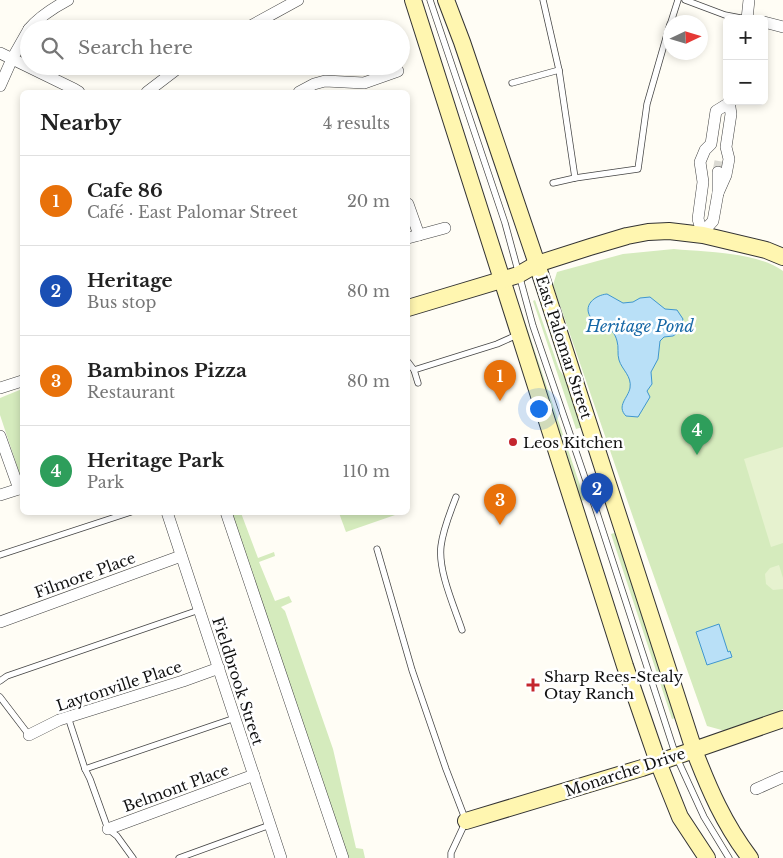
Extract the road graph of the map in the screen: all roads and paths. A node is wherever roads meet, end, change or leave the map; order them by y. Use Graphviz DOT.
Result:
graph roads {
  1 [pos="68,0"];
  2 [pos="298,0"];
  3 [pos="413,0"];
  4 [pos="430,0"];
  5 [pos="446,0"];
  6 [pos="543,0"];
  7 [pos="678,0"];
  8 [pos="684,0"];
  9 [pos="749,0"];
  10 [pos="673,15"];
  11 [pos="725,15"];
  12 [pos="747,15"];
  13 [pos="37,20"];
  14 [pos="261,20"];
  15 [pos="768,23"];
  16 [pos="783,27"];
  17 [pos="20,45"];
  18 [pos="663,51"];
  19 [pos="0,53"];
  20 [pos="12,59"];
  21 [pos="20,63"];
  22 [pos="559,70"];
  23 [pos="44,75"];
  24 [pos="169,75"];
  25 [pos="390,75"];
  26 [pos="512,83"];
  27 [pos="0,86"];
  28 [pos="366,88"];
  29 [pos="74,90"];
  30 [pos="150,90"];
  31 [pos="303,90"];
  32 [pos="725,105"];
  33 [pos="730,105"];
  34 [pos="711,144"];
  35 [pos="726,147"];
  36 [pos="718,177"];
  37 [pos="575,178"];
  38 [pos="703,182"];
  39 [pos="553,184"];
  40 [pos="410,219"];
  41 [pos="445,228"];
  42 [pos="703,234"];
  43 [pos="413,237"];
  44 [pos="783,257"];
  45 [pos="537,264"];
  46 [pos="518,275"];
  47 [pos="502,280"];
  48 [pos="410,307"];
  49 [pos="519,334"];
  50 [pos="410,365"];
  51 [pos="414,370"];
  52 [pos="20,382"];
  53 [pos="418,383"];
  54 [pos="0,388"];
  55 [pos="0,436"];
  56 [pos="20,486"];
  57 [pos="20,488"];
  58 [pos="0,495"];
  59 [pos="456,497"];
  60 [pos="122,515"];
  61 [pos="168,515"];
  62 [pos="227,515"];
  63 [pos="377,549"];
  64 [pos="0,555"];
  65 [pos="181,556"];
  66 [pos="199,610"];
  67 [pos="0,622"];
  68 [pos="462,630"];
  69 [pos="219,668"];
  70 [pos="0,681"];
  71 [pos="0,697"];
  72 [pos="68,717"];
  73 [pos="235,718"];
  74 [pos="783,719"];
  75 [pos="29,735"];
  76 [pos="694,750"];
  77 [pos="676,756"];
  78 [pos="658,762"];
  79 [pos="84,769"];
  80 [pos="254,775"];
  81 [pos="781,781"];
  82 [pos="756,789"];
  83 [pos="466,821"];
  84 [pos="270,825"];
  85 [pos="108,829"];
  86 [pos="133,858"];
  87 [pos="179,858"];
  88 [pos="281,858"];
  89 [pos="343,858"];
  90 [pos="451,858"];
  91 [pos="707,858"];
  92 [pos="729,858"];
  93 [pos="750,858"];
  1 -- 13 [label="street"];
  2 -- 14 [label="street"];
  3 -- 47 [label="main road"];
  4 -- 46 [label="lane"];
  5 -- 45 [label="main road, East Palomar Street"];
  6 -- 22 [label="lane"];
  7 -- 10 [label="lane"];
  8 -- 11 [label="lane"];
  9 -- 12 [label="street"];
  15 -- 16 [label="street"];
  17 -- 20 [label="street"];
  18 -- 37 [label="lane"];
  19 -- 20 [label="street"];
  20 -- 21 [label="street"];
  20 -- 27 [label="street"];
  22 -- 26 [label="lane"];
  22 -- 37 [label="lane"];
  23 -- 29 [label="street"];
  24 -- 30 [label="street"];
  25 -- 28 [label="street"];
  28 -- 31 [label="street"];
  32 -- 34 [label="street"];
  33 -- 35 [label="street"];
  34 -- 35 [label="lane"];
  34 -- 38 [label="street"];
  35 -- 36 [label="street"];
  35 -- 36 [label="street"];
  36 -- 38 [label="lane"];
  36 -- 42 [label="street"];
  37 -- 39 [label="lane"];
  38 -- 42 [label="street"];
  40 -- 43 [label="street"];
  41 -- 43 [label="street"];
  42 -- 44 [label="main road"];
  42 -- 45 [label="main road"];
  45 -- 46 [label="main road"];
  45 -- 76 [label="main road, East Palomar Street"];
  46 -- 47 [label="main road"];
  46 -- 77 [label="lane"];
  47 -- 48 [label="main road"];
  47 -- 49 [label="main road"];
  49 -- 51 [label="lane"];
  49 -- 78 [label="main road"];
  50 -- 51 [label="lane"];
  51 -- 53 [label="lane"];
  52 -- 54 [label="street"];
  55 -- 56 [label="street"];
  57 -- 58 [label="street"];
  59 -- 68 [label="lane"];
  60 -- 64 [label="lane"];
  61 -- 65 [label="street, Fieldbrook Street"];
  62 -- 89 [label="street"];
  63 -- 83 [label="lane"];
  65 -- 66 [label="street, Fieldbrook Street"];
  65 -- 67 [label="street, Filmore Place"];
  66 -- 69 [label="street, Fieldbrook Street"];
  66 -- 70 [label="lane"];
  69 -- 72 [label="street, Laytonville Place"];
  69 -- 73 [label="street, Fieldbrook Street"];
  71 -- 75 [label="lane"];
  72 -- 75 [label="street, Laytonville Place"];
  72 -- 79 [label="lane"];
  73 -- 79 [label="lane"];
  73 -- 80 [label="street, Fieldbrook Street"];
  74 -- 76 [label="main road, Monarche Drive"];
  76 -- 77 [label="main road, Monarche Drive"];
  76 -- 93 [label="main road, East Palomar Street"];
  77 -- 78 [label="main road, Monarche Drive"];
  77 -- 92 [label="lane"];
  78 -- 83 [label="main road, Monarche Drive"];
  78 -- 91 [label="main road"];
  79 -- 85 [label="lane"];
  80 -- 84 [label="street, Fieldbrook Street"];
  80 -- 85 [label="street, Belmont Place"];
  81 -- 82 [label="street"];
  83 -- 90 [label="lane"];
  84 -- 87 [label="lane"];
  84 -- 88 [label="street, Fieldbrook Street"];
  85 -- 86 [label="lane"];
}
